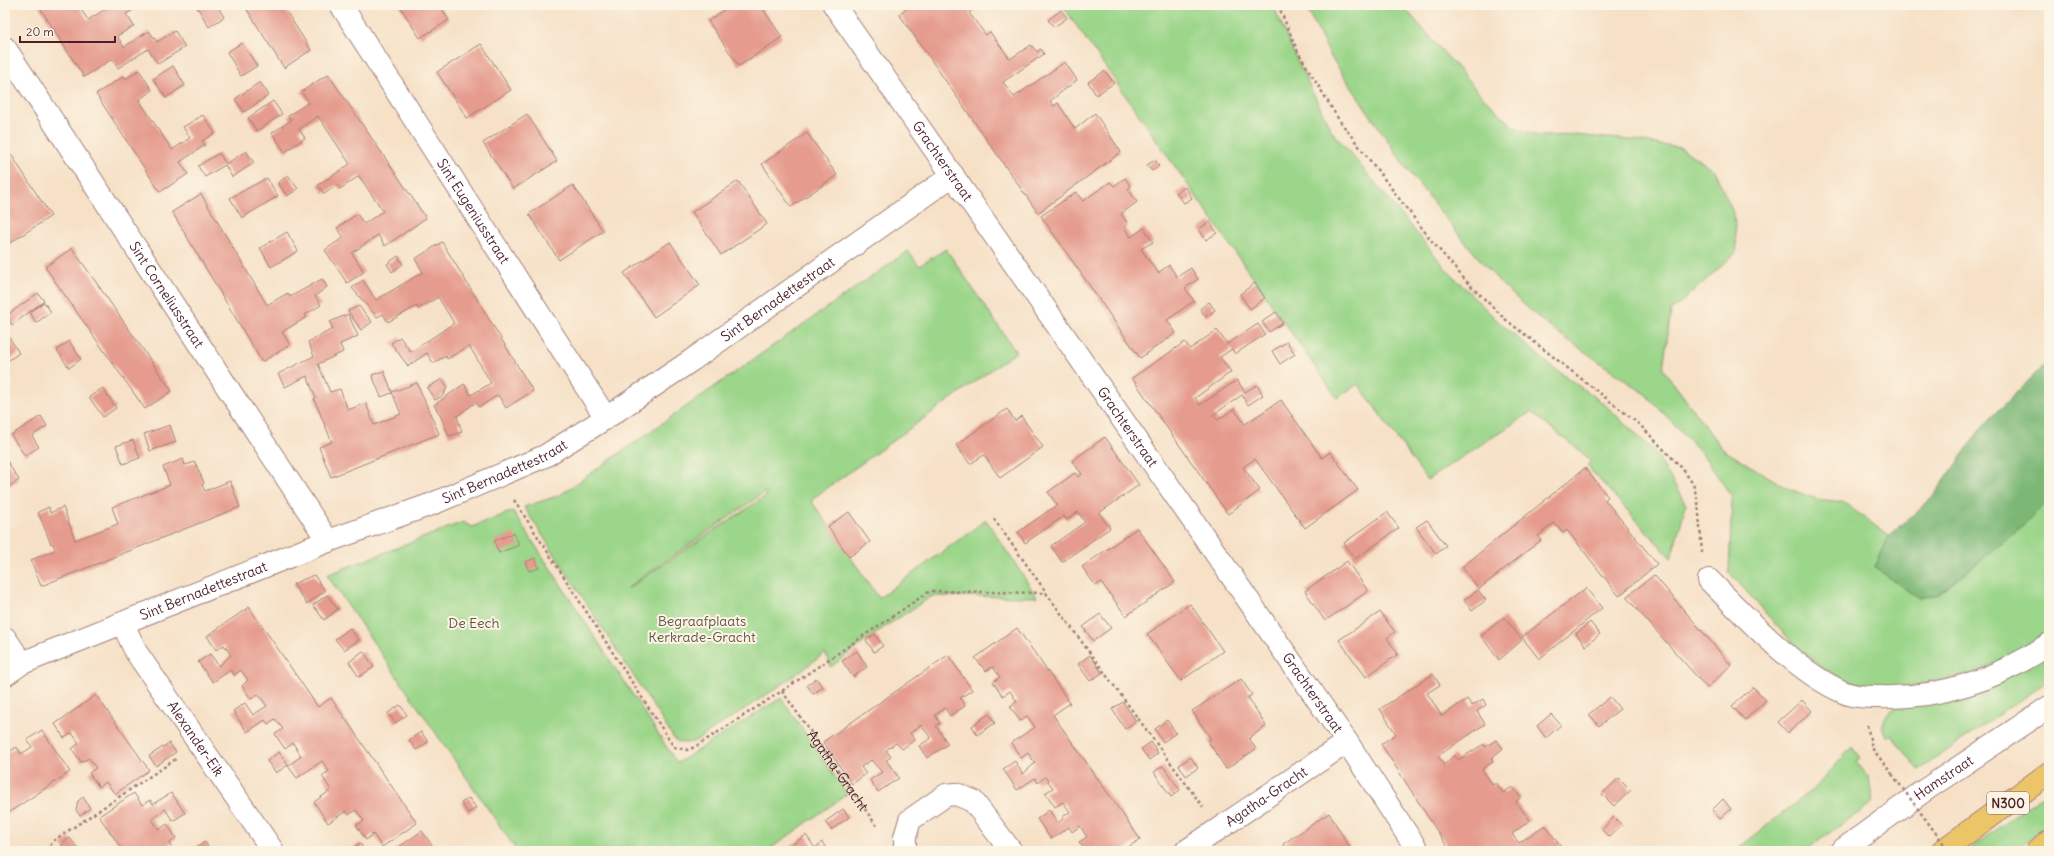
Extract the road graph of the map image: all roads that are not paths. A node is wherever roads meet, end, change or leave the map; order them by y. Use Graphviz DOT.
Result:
graph roads {
  1 [pos="341,5"];
  2 [pos="834,5"];
  3 [pos="5,48"];
  4 [pos="953,175"];
  5 [pos="606,418"];
  6 [pos="328,541"];
  7 [pos="1709,580"];
  8 [pos="123,624"];
  9 [pos="5,638"];
  10 [pos="2049,644"];
  11 [pos="13,669"];
  12 [pos="2049,707"];
  13 [pos="1347,742"];
  14 [pos="2049,773"];
  15 [pos="905,842"];
  16 [pos="2049,842"];
  17 [pos="273,851"];
  18 [pos="1011,851"];
  19 [pos="1186,851"];
  20 [pos="1418,851"];
  21 [pos="1841,851"];
  22 [pos="1942,851"];
  23 [pos="2037,851"];
  1 -- 5 [label="street, Sint Eugeniusstraat"];
  2 -- 4 [label="street, Grachterstraat"];
  3 -- 6 [label="street, Sint Corneliusstraat"];
  4 -- 5 [label="street, Sint Bernadettestraat"];
  4 -- 13 [label="street, Grachterstraat"];
  5 -- 6 [label="street, Sint Bernadettestraat"];
  6 -- 8 [label="street, Sint Bernadettestraat"];
  7 -- 10 [label="street"];
  8 -- 11 [label="street, Sint Bernadettestraat"];
  8 -- 17 [label="street, Alexander-Eik"];
  9 -- 11 [label="street"];
  12 -- 21 [label="street, Hamstraat"];
  13 -- 19 [label="street, Agatha-Gracht"];
  13 -- 20 [label="street, Grachterstraat"];
  14 -- 22 [label="highway, N300"];
  15 -- 18 [label="street"];
  16 -- 23 [label="highway"];
}
